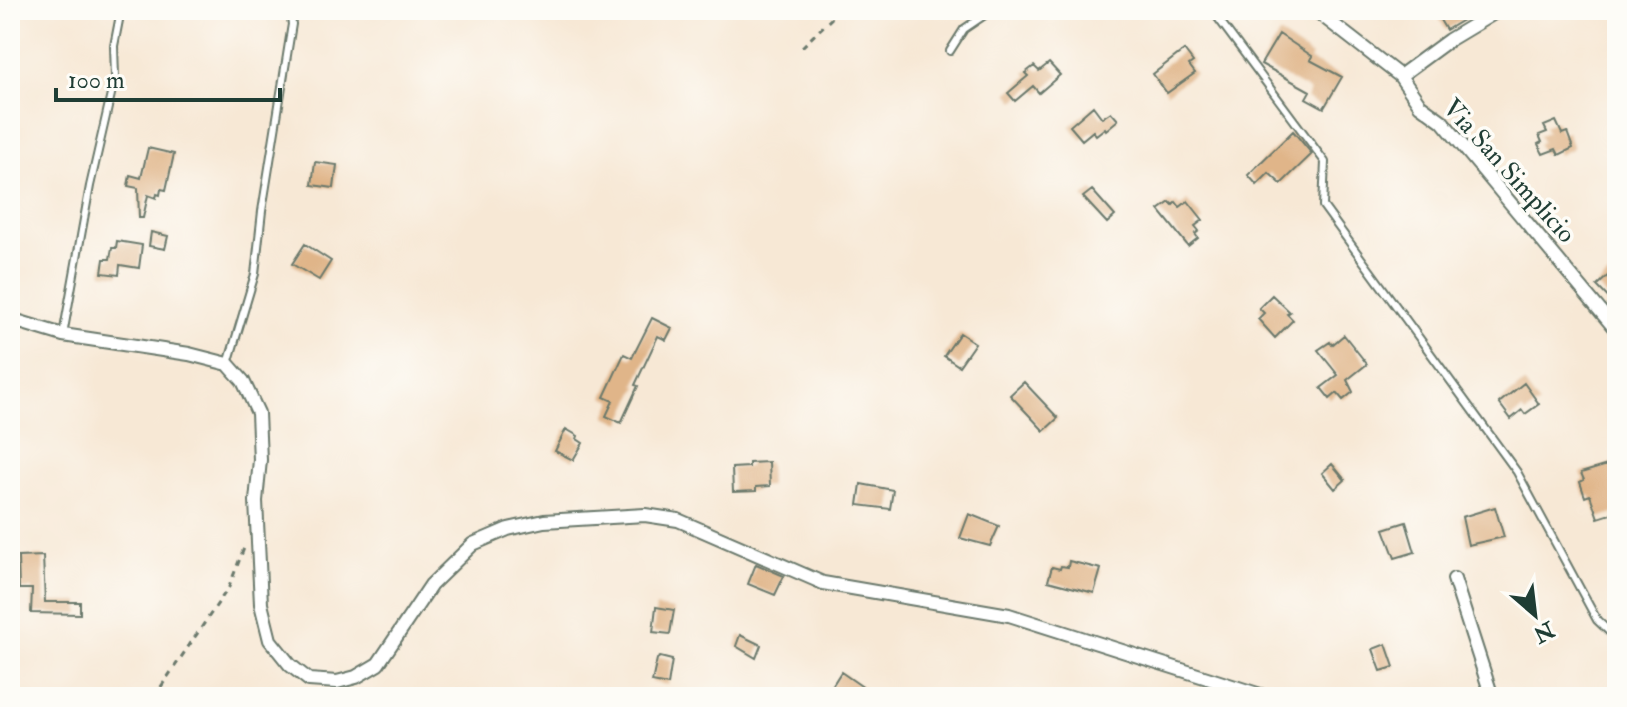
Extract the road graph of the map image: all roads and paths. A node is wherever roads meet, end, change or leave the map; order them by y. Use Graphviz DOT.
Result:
graph roads {
  1 [pos="121,10"];
  2 [pos="289,10"];
  3 [pos="840,10"];
  4 [pos="992,10"];
  5 [pos="1212,10"];
  6 [pos="1315,10"];
  7 [pos="1499,10"];
  8 [pos="1478,15"];
  9 [pos="802,47"];
  10 [pos="950,51"];
  11 [pos="1400,76"];
  12 [pos="10,319"];
  13 [pos="1617,331"];
  14 [pos="63,335"];
  15 [pos="228,364"];
  16 [pos="245,543"];
  17 [pos="1454,579"];
  18 [pos="1617,639"];
  19 [pos="154,697"];
  20 [pos="1267,697"];
  21 [pos="1492,697"];
  1 -- 14 [label="lane"];
  2 -- 15 [label="lane"];
  3 -- 9 [label="path"];
  4 -- 10 [label="lane"];
  5 -- 18 [label="lane"];
  6 -- 11 [label="street, Via San Simplicio"];
  7 -- 8 [label="street"];
  8 -- 11 [label="street"];
  11 -- 13 [label="street, Via San Simplicio"];
  12 -- 14 [label="street"];
  14 -- 15 [label="street"];
  15 -- 20 [label="street"];
  16 -- 19 [label="path"];
  17 -- 21 [label="street"];
}
